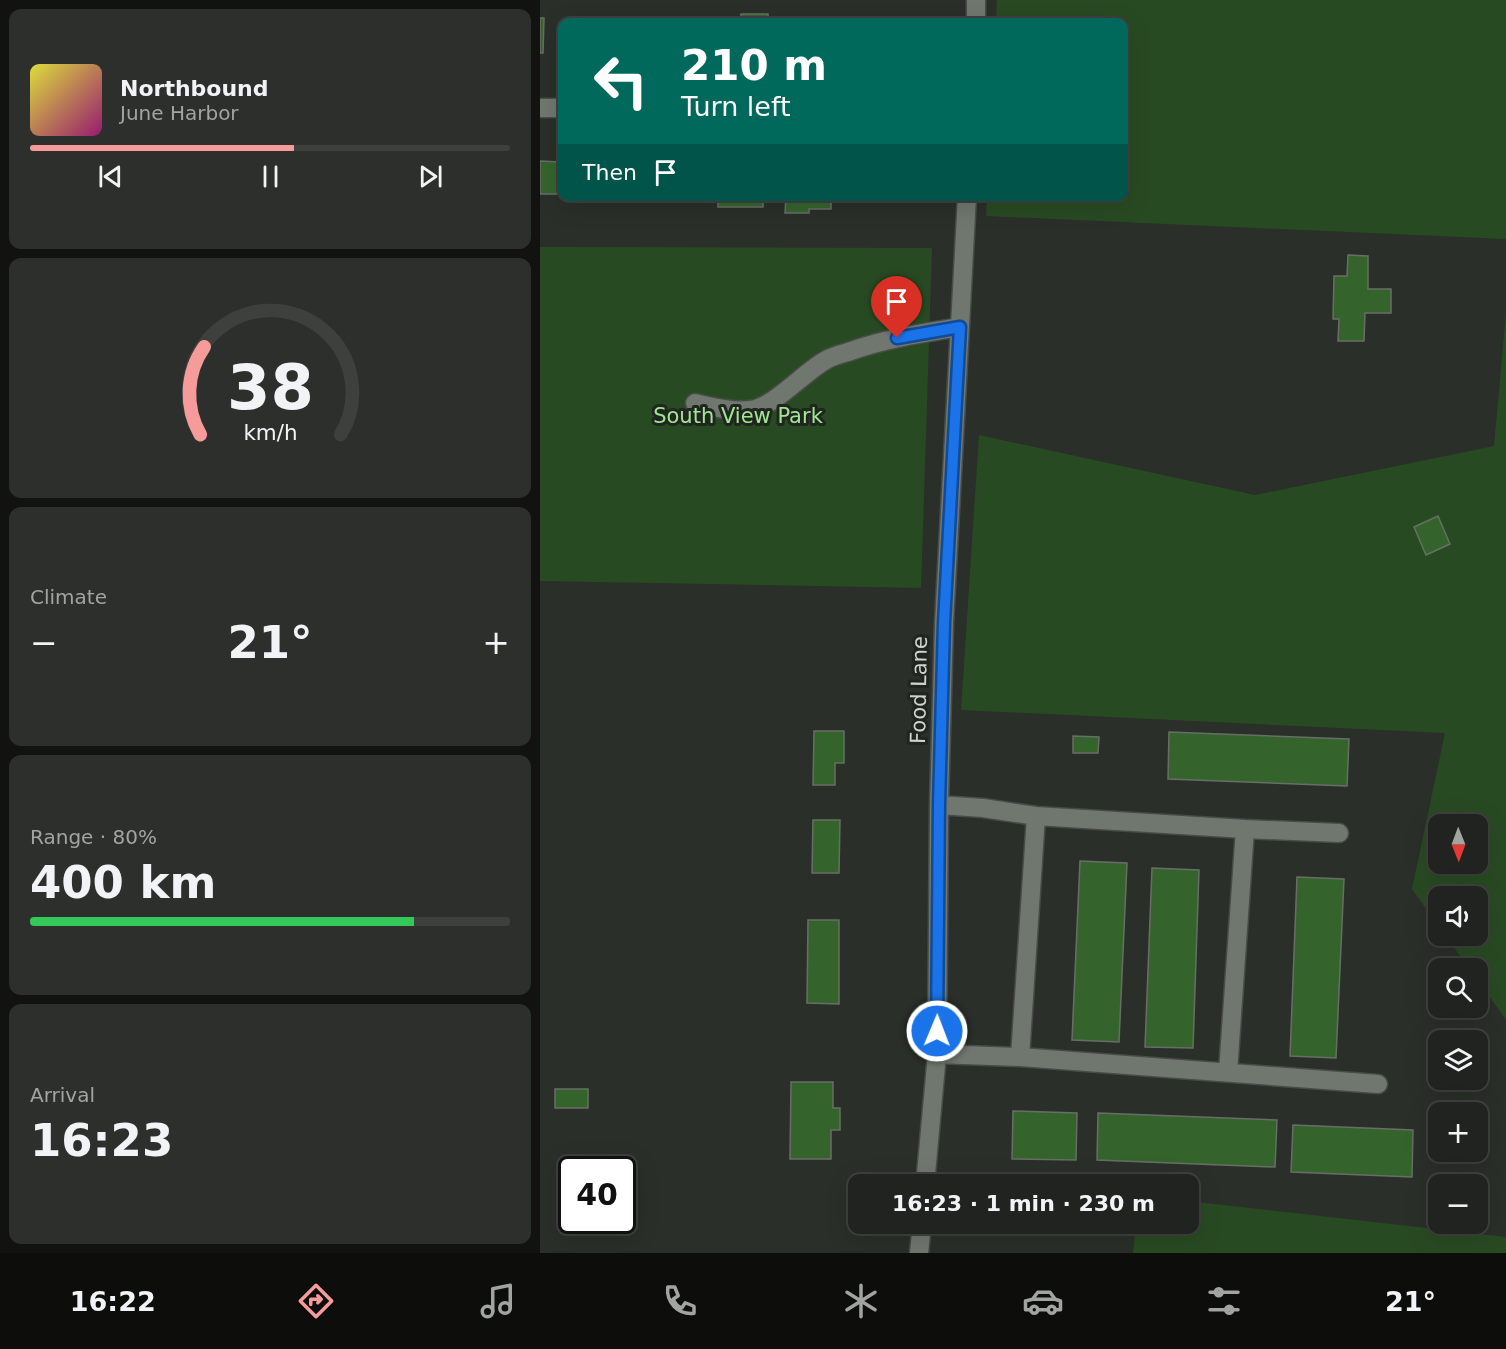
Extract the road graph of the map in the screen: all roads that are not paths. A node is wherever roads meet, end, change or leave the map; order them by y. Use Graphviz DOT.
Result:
graph roads {
  1 [pos="976,0"];
  2 [pos="975,18"];
  3 [pos="540,108"];
  4 [pos="558,108"];
  5 [pos="967,201"];
  6 [pos="960,327"];
  7 [pos="695,403"];
  8 [pos="939,805"];
  9 [pos="1036,816"];
  10 [pos="1245,829"];
  11 [pos="1340,834"];
  12 [pos="937,1054"];
  13 [pos="1020,1057"];
  14 [pos="1228,1072"];
  15 [pos="1378,1084"];
  16 [pos="926,1174"];
  17 [pos="921,1234"];
  18 [pos="919,1253"];
  1 -- 2 [label="street"];
  3 -- 4 [label="street"];
  5 -- 6 [label="street, Food Lane"];
  6 -- 7 [label="street"];
  6 -- 8 [label="street, Food Lane"];
  8 -- 9 [label="street"];
  8 -- 12 [label="street, Food Lane"];
  9 -- 10 [label="street"];
  9 -- 13 [label="street"];
  10 -- 11 [label="street"];
  10 -- 14 [label="street"];
  12 -- 13 [label="street"];
  12 -- 16 [label="street, Food Lane"];
  13 -- 14 [label="street"];
  14 -- 15 [label="street"];
  17 -- 18 [label="street"];
}
